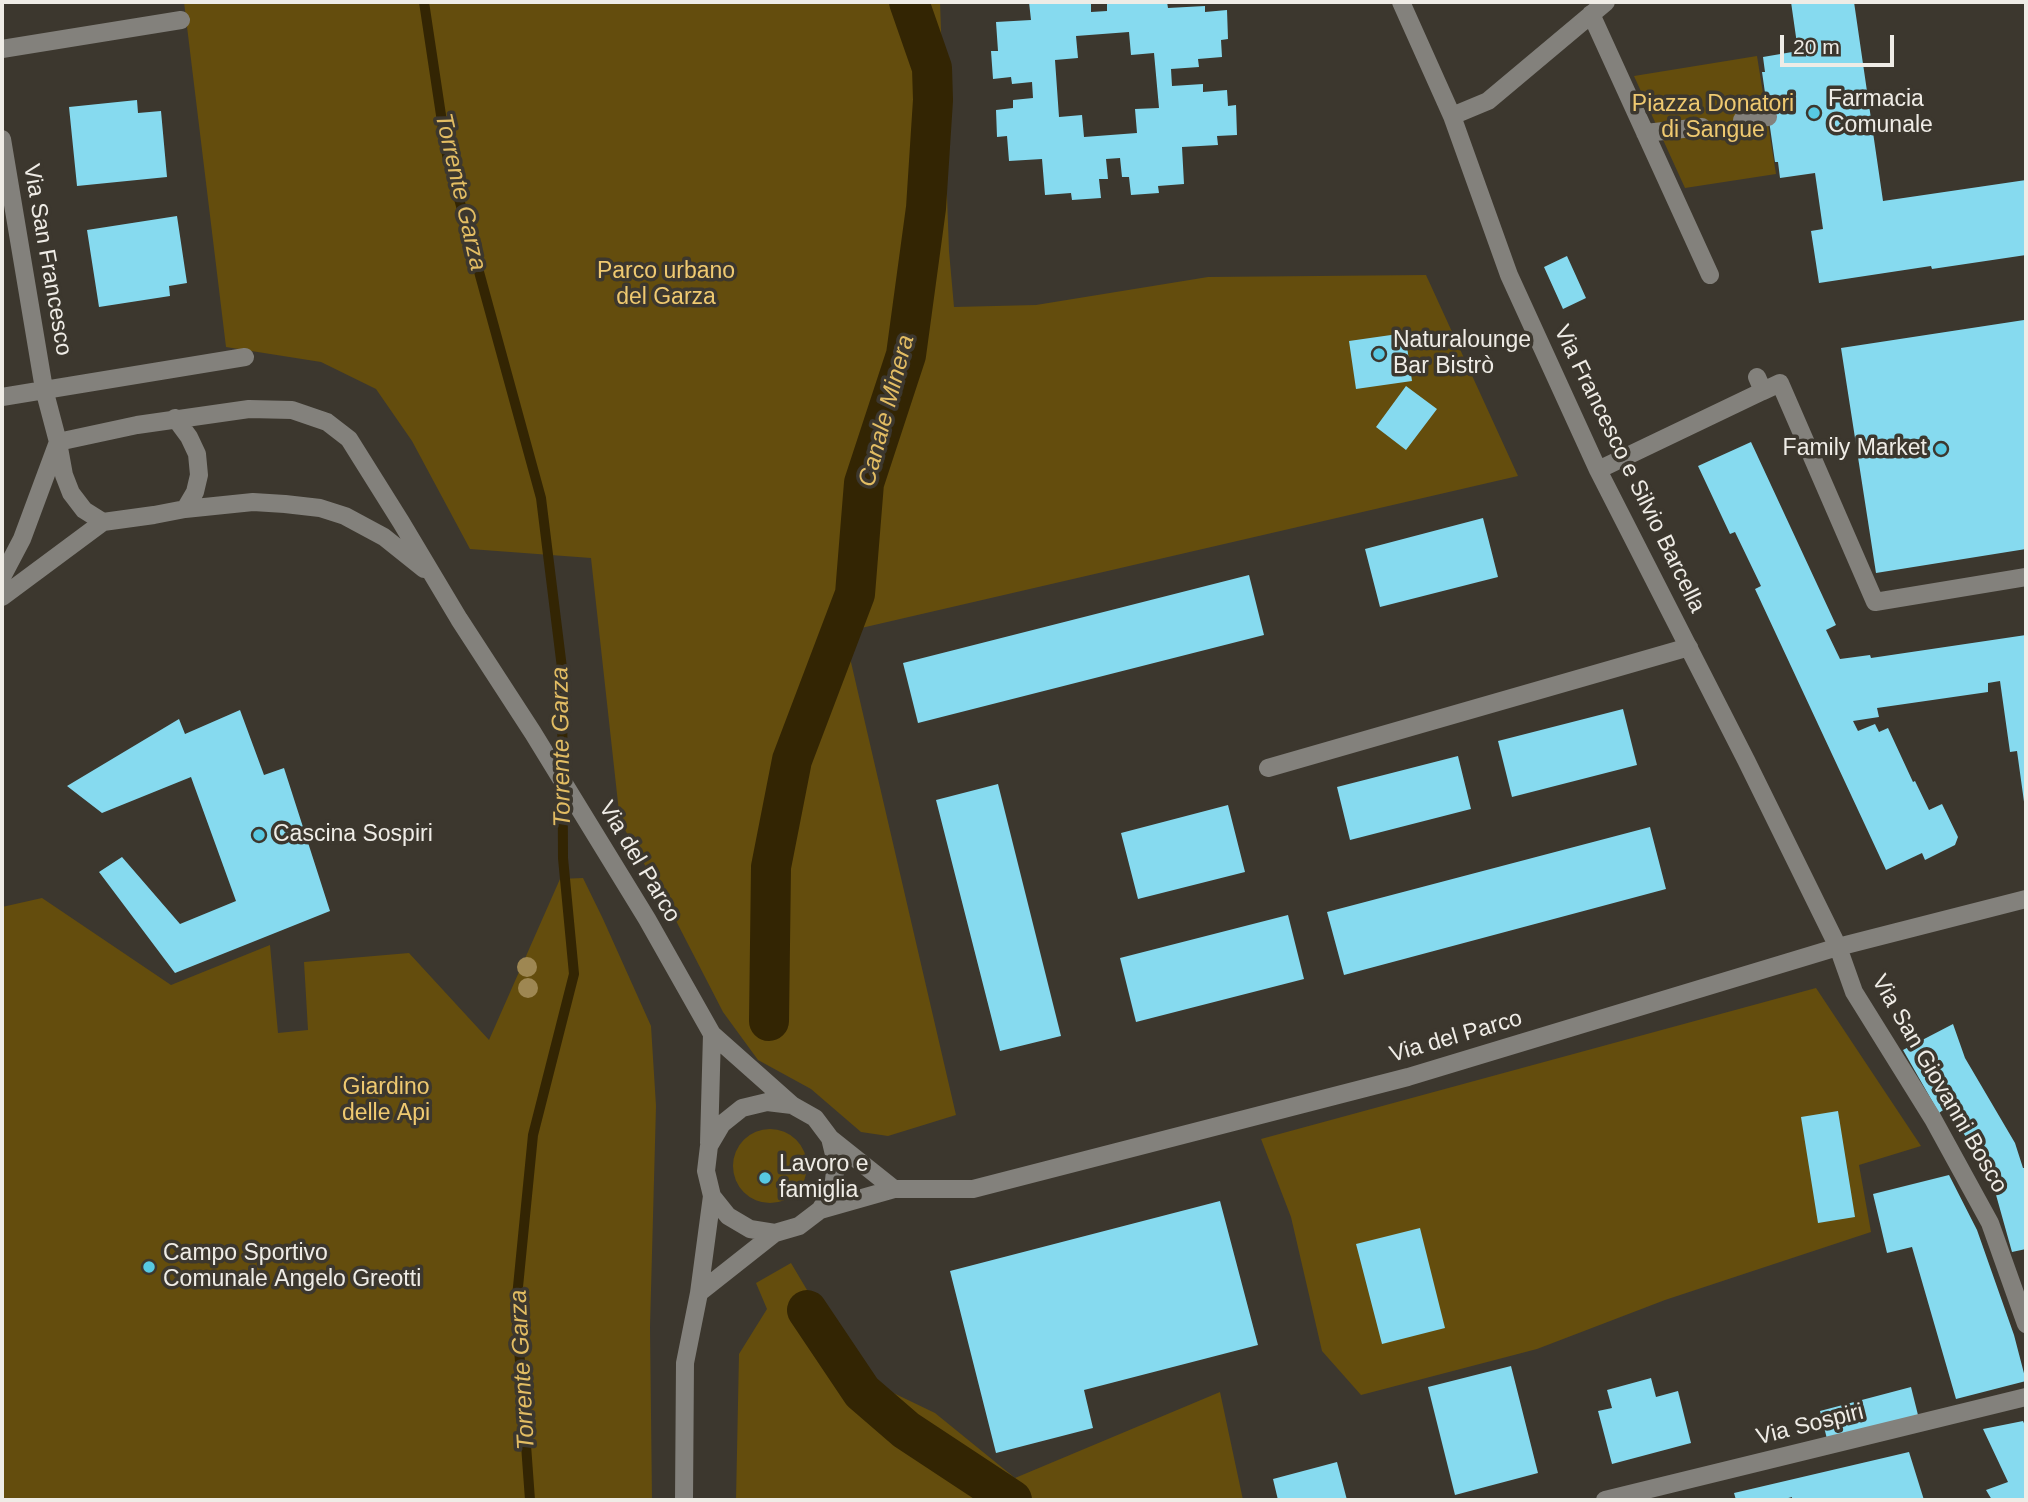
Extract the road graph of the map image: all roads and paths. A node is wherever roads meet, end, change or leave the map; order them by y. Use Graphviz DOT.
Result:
graph roads {
  1 [pos="1401,2"];
  2 [pos="1605,2"];
  3 [pos="1591,14"];
  4 [pos="181,20"];
  5 [pos="2,49"];
  6 [pos="1452,116"];
  7 [pos="1768,117"];
  8 [pos="1742,120"];
  9 [pos="1702,127"];
  10 [pos="1645,133"];
  11 [pos="2,139"];
  12 [pos="1710,275"];
  13 [pos="245,357"];
  14 [pos="44,389"];
  15 [pos="2,397"];
  16 [pos="175,418"];
  17 [pos="58,442"];
  18 [pos="1598,470"];
  19 [pos="185,509"];
  20 [pos="103,522"];
  21 [pos="432,575"];
  22 [pos="2,577"];
  23 [pos="2026,577"];
  24 [pos="2,597"];
  25 [pos="1689,647"];
  26 [pos="1268,768"];
  27 [pos="2026,899"];
  28 [pos="1839,947"];
  29 [pos="712,1034"];
  30 [pos="792,1105"];
  31 [pos="830,1139"];
  32 [pos="709,1146"];
  33 [pos="894,1189"];
  34 [pos="712,1196"];
  35 [pos="820,1210"];
  36 [pos="775,1233"];
  37 [pos="699,1293"];
  38 [pos="2026,1324"];
  39 [pos="2026,1397"];
  40 [pos="684,1500"];
  41 [pos="1605,1500"];
  1 -- 6 [label="street, Via Francesco e Silvio Barcella"];
  2 -- 3 [label="street"];
  3 -- 6 [label="street"];
  3 -- 10 [label="street"];
  4 -- 5 [label="street"];
  6 -- 18 [label="street, Via Francesco e Silvio Barcella"];
  7 -- 8 [label="street"];
  9 -- 10 [label="street"];
  10 -- 12 [label="street"];
  11 -- 14 [label="street, Via San Francesco"];
  13 -- 14 [label="street, Via San Francesco"];
  14 -- 15 [label="street"];
  14 -- 17 [label="street, Via San Francesco"];
  16 -- 17 [label="street, Via del Parco"];
  16 -- 19 [label="street"];
  16 -- 21 [label="street, Via del Parco"];
  17 -- 20 [label="street"];
  17 -- 22 [label="street"];
  18 -- 23 [label="street"];
  18 -- 25 [label="street, Via Francesco e Silvio Barcella"];
  19 -- 20 [label="street, Via del Parco"];
  19 -- 21 [label="street, Via del Parco"];
  20 -- 24 [label="street"];
  21 -- 29 [label="street, Via del Parco"];
  25 -- 26 [label="street"];
  25 -- 28 [label="street, Via Francesco e Silvio Barcella"];
  27 -- 28 [label="street, Via del Parco"];
  28 -- 33 [label="street, Via del Parco"];
  28 -- 38 [label="street, Via San Giovanni Bosco"];
  29 -- 30 [label="street, Via del Parco"];
  29 -- 32 [label="street"];
  30 -- 31 [label="street, Via del Parco"];
  30 -- 32 [label="street"];
  31 -- 33 [label="street, Via del Parco"];
  31 -- 35 [label="street"];
  32 -- 34 [label="street"];
  33 -- 35 [label="street, Via del Parco"];
  34 -- 36 [label="street"];
  34 -- 37 [label="street"];
  35 -- 36 [label="street, Via del Parco"];
  36 -- 37 [label="street, Via del Parco"];
  37 -- 40 [label="street"];
  39 -- 41 [label="street, Via Sospiri"];
}
